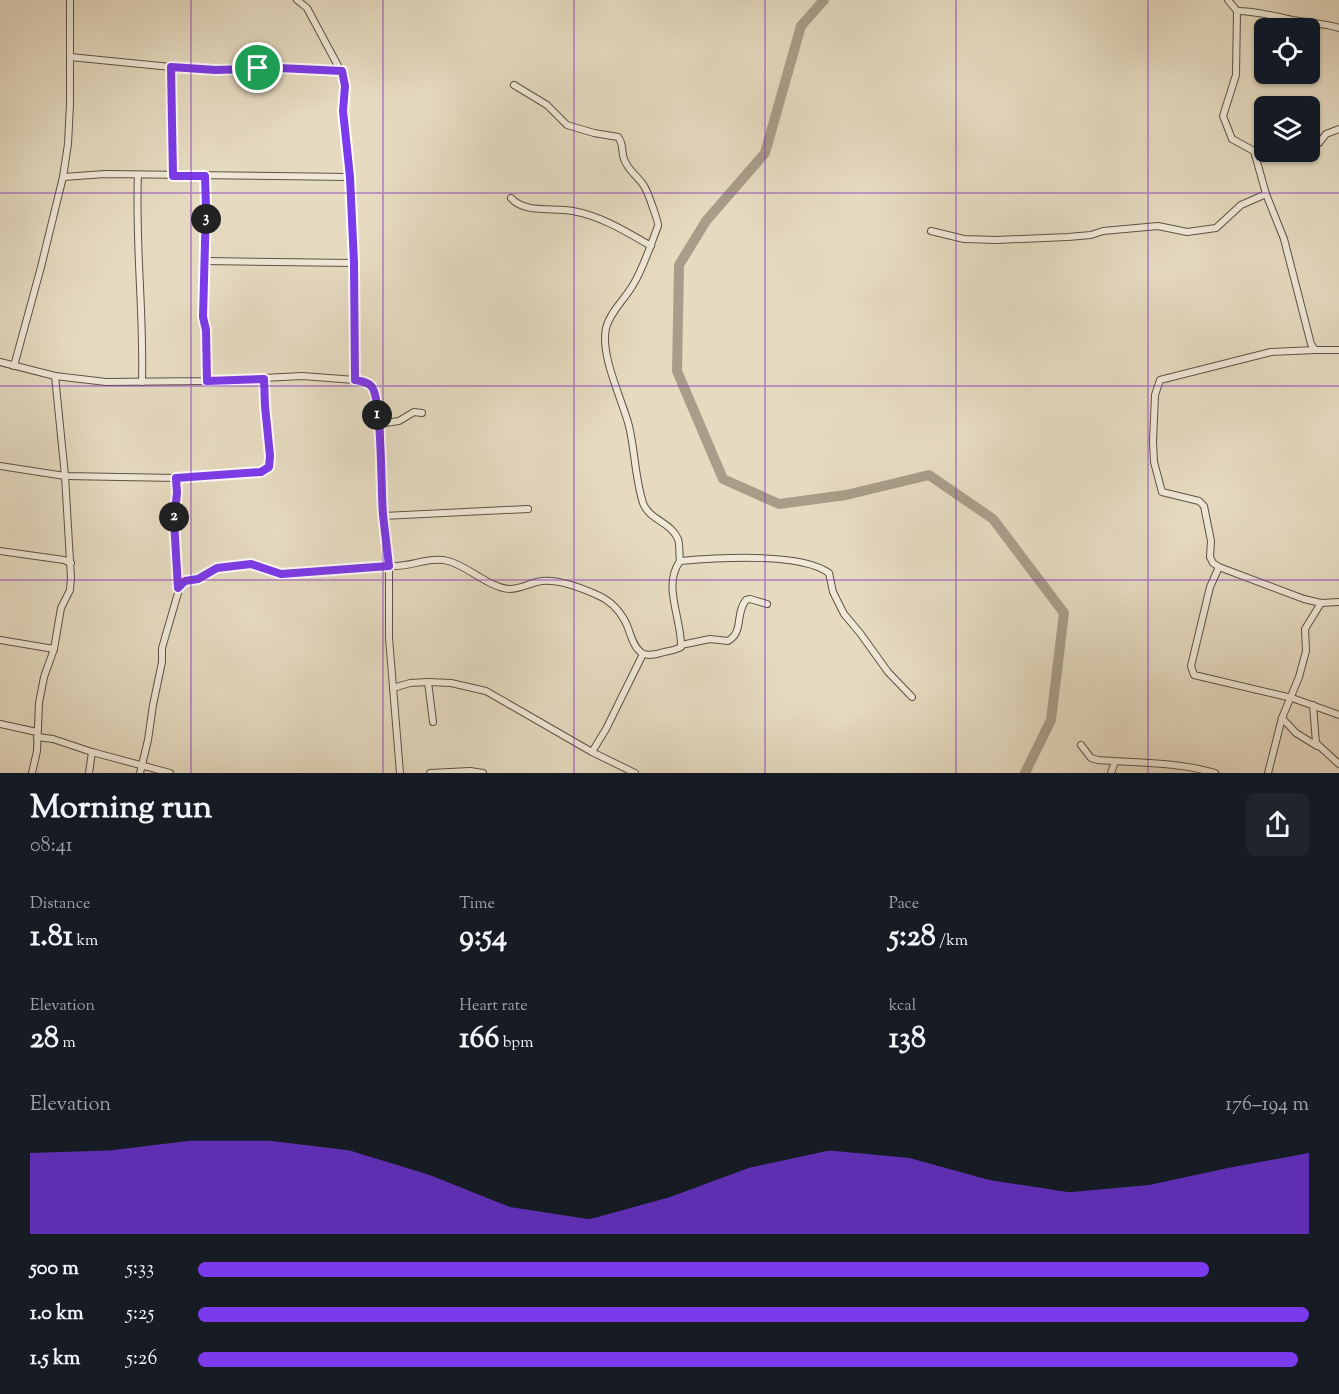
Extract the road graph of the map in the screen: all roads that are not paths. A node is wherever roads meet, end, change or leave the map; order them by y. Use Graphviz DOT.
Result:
graph roads {
  1 [pos="70,0"];
  2 [pos="297,0"];
  3 [pos="1227,0"];
  4 [pos="1237,11"];
  5 [pos="1339,28"];
  6 [pos="70,57"];
  7 [pos="171,67"];
  8 [pos="342,71"];
  9 [pos="514,85"];
  10 [pos="1339,129"];
  11 [pos="1320,142"];
  12 [pos="1254,153"];
  13 [pos="1257,162"];
  14 [pos="138,175"];
  15 [pos="173,176"];
  16 [pos="205,176"];
  17 [pos="63,177"];
  18 [pos="350,177"];
  19 [pos="1266,195"];
  20 [pos="511,198"];
  21 [pos="931,231"];
  22 [pos="651,246"];
  23 [pos="205,261"];
  24 [pos="354,263"];
  25 [pos="1315,350"];
  26 [pos="1339,350"];
  27 [pos="0,362"];
  28 [pos="14,366"];
  29 [pos="55,376"];
  30 [pos="264,379"];
  31 [pos="355,380"];
  32 [pos="207,381"];
  33 [pos="142,382"];
  34 [pos="423,413"];
  35 [pos="378,424"];
  36 [pos="0,466"];
  37 [pos="65,476"];
  38 [pos="176,478"];
  39 [pos="528,509"];
  40 [pos="383,516"];
  41 [pos="0,551"];
  42 [pos="680,561"];
  43 [pos="71,563"];
  44 [pos="389,566"];
  45 [pos="1219,567"];
  46 [pos="178,588"];
  47 [pos="1339,602"];
  48 [pos="767,603"];
  49 [pos="1321,603"];
  50 [pos="0,640"];
  51 [pos="681,645"];
  52 [pos="54,649"];
  53 [pos="643,654"];
  54 [pos="428,682"];
  55 [pos="393,688"];
  56 [pos="912,697"];
  57 [pos="1292,698"];
  58 [pos="1313,705"];
  59 [pos="1339,715"];
  60 [pos="1282,718"];
  61 [pos="433,722"];
  62 [pos="0,724"];
  63 [pos="37,734"];
  64 [pos="1081,745"];
  65 [pos="1318,747"];
  66 [pos="92,752"];
  67 [pos="592,752"];
  68 [pos="1115,762"];
  69 [pos="142,764"];
  70 [pos="1339,764"];
  71 [pos="32,773"];
  72 [pos="89,773"];
  73 [pos="140,773"];
  74 [pos="170,773"];
  75 [pos="400,773"];
  76 [pos="430,773"];
  77 [pos="483,773"];
  78 [pos="634,773"];
  79 [pos="1111,773"];
  80 [pos="1215,773"];
  81 [pos="1268,773"];
  1 -- 6 [label="street"];
  2 -- 8 [label="street"];
  3 -- 4 [label="street"];
  4 -- 5 [label="street"];
  4 -- 12 [label="street"];
  6 -- 7 [label="street"];
  6 -- 17 [label="street"];
  7 -- 8 [label="street"];
  7 -- 15 [label="street"];
  8 -- 18 [label="street"];
  9 -- 22 [label="street"];
  10 -- 11 [label="street"];
  13 -- 19 [label="street"];
  14 -- 15 [label="street"];
  14 -- 17 [label="street"];
  14 -- 33 [label="street"];
  15 -- 16 [label="street"];
  16 -- 18 [label="street"];
  16 -- 23 [label="street"];
  17 -- 28 [label="street"];
  18 -- 24 [label="street"];
  19 -- 21 [label="street"];
  19 -- 25 [label="street"];
  20 -- 22 [label="street"];
  22 -- 42 [label="street"];
  23 -- 24 [label="street"];
  23 -- 32 [label="street"];
  24 -- 31 [label="street"];
  25 -- 26 [label="street"];
  25 -- 45 [label="street"];
  27 -- 28 [label="street"];
  28 -- 29 [label="street"];
  29 -- 33 [label="street"];
  29 -- 37 [label="street"];
  30 -- 31 [label="street"];
  30 -- 32 [label="street"];
  30 -- 38 [label="street"];
  31 -- 35 [label="street"];
  32 -- 33 [label="street"];
  34 -- 35 [label="street"];
  35 -- 40 [label="street"];
  36 -- 37 [label="street"];
  37 -- 38 [label="street"];
  37 -- 43 [label="street"];
  38 -- 46 [label="street"];
  39 -- 40 [label="street"];
  40 -- 44 [label="street"];
  41 -- 43 [label="street"];
  42 -- 51 [label="street"];
  42 -- 56 [label="street"];
  43 -- 52 [label="street"];
  44 -- 46 [label="street"];
  44 -- 53 [label="street"];
  44 -- 55 [label="street"];
  45 -- 49 [label="street"];
  45 -- 57 [label="street"];
  46 -- 69 [label="street"];
  47 -- 49 [label="street"];
  48 -- 51 [label="street"];
  49 -- 57 [label="street"];
  50 -- 52 [label="street"];
  51 -- 53 [label="street"];
  52 -- 63 [label="street"];
  53 -- 67 [label="street"];
  54 -- 55 [label="street"];
  54 -- 61 [label="street"];
  54 -- 67 [label="street"];
  55 -- 75 [label="street"];
  57 -- 58 [label="street"];
  57 -- 60 [label="street"];
  58 -- 59 [label="street"];
  58 -- 65 [label="street"];
  60 -- 65 [label="street"];
  60 -- 81 [label="street"];
  62 -- 63 [label="street"];
  63 -- 66 [label="street"];
  63 -- 71 [label="street"];
  64 -- 68 [label="street"];
  65 -- 70 [label="street"];
  66 -- 69 [label="street"];
  66 -- 72 [label="street"];
  67 -- 78 [label="street"];
  68 -- 79 [label="street"];
  68 -- 80 [label="street"];
  69 -- 73 [label="street"];
  69 -- 74 [label="street"];
  76 -- 77 [label="street"];
}
